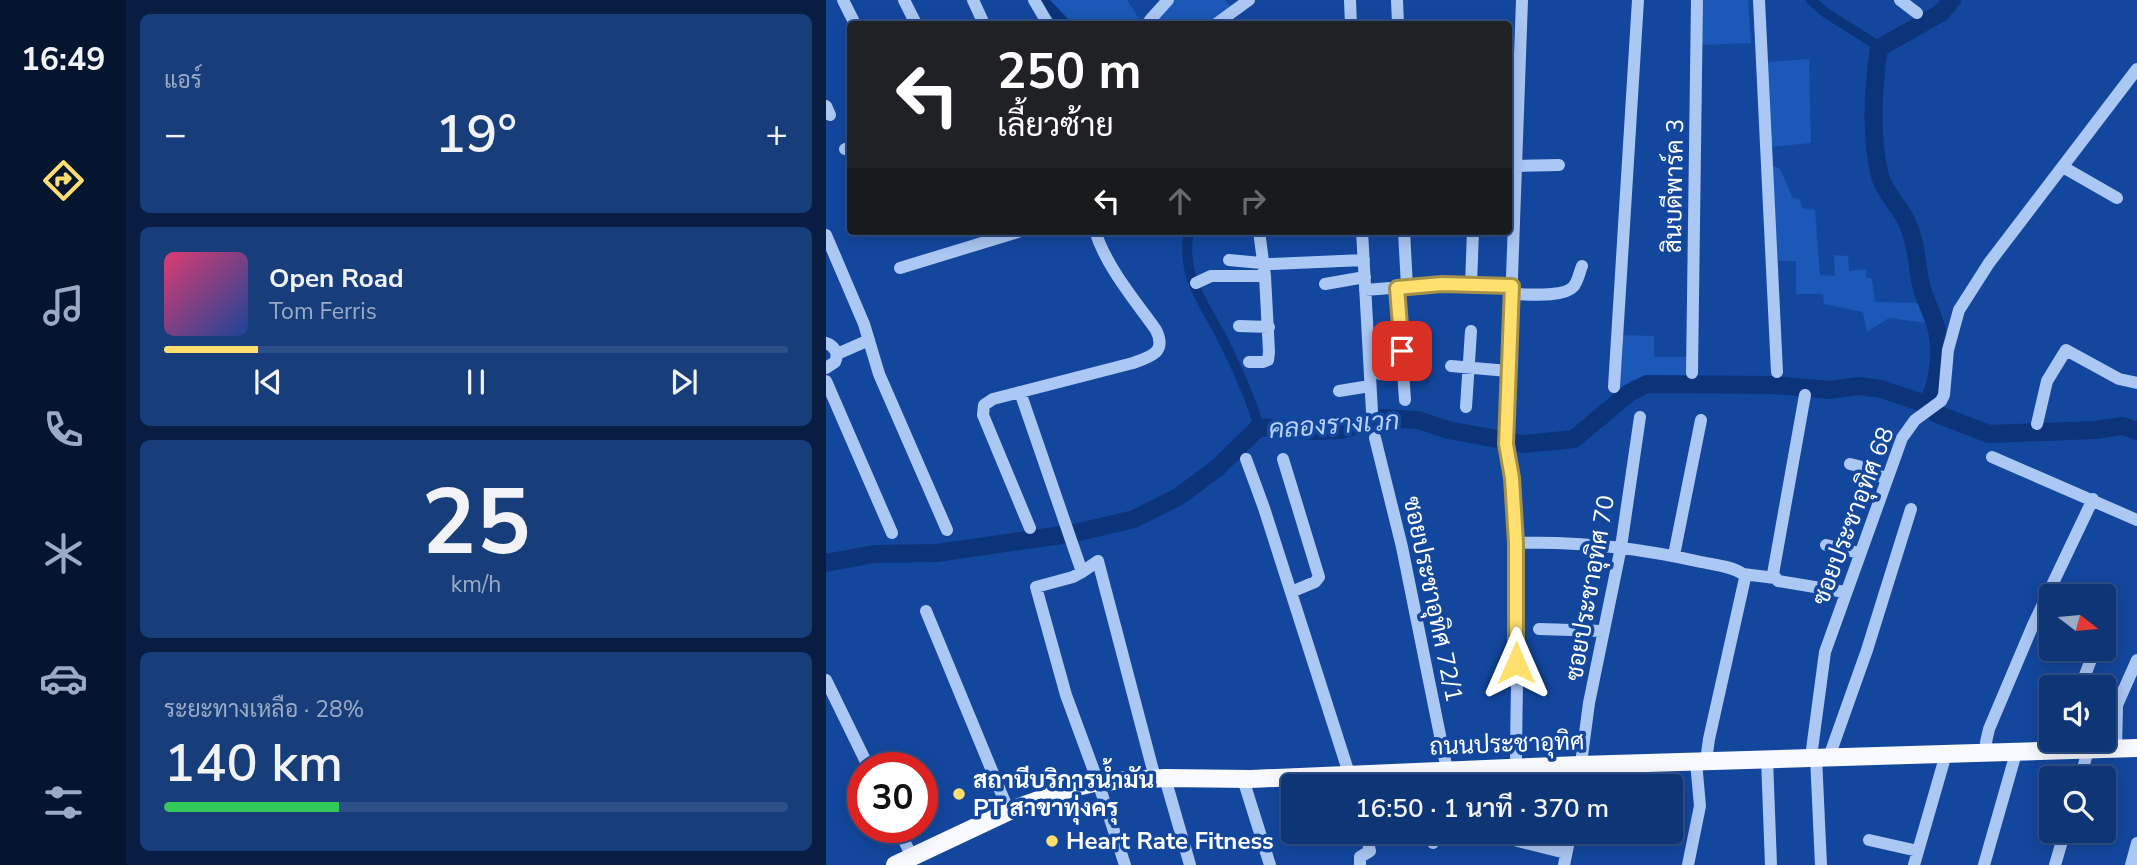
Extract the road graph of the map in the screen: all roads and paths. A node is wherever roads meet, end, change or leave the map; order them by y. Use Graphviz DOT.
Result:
graph roads {
  1 [pos="843,0"];
  2 [pos="904,0"];
  3 [pos="973,0"];
  4 [pos="1034,0"];
  5 [pos="1168,0"];
  6 [pos="1249,0"];
  7 [pos="1397,0"];
  8 [pos="1522,0"];
  9 [pos="1638,0"];
  10 [pos="1697,0"];
  11 [pos="1759,0"];
  12 [pos="1900,0"];
  13 [pos="1350,1"];
  14 [pos="1917,13"];
  15 [pos="1150,20"];
  16 [pos="854,21"];
  17 [pos="914,21"];
  18 [pos="983,21"];
  19 [pos="1046,21"];
  20 [pos="1220,21"];
  21 [pos="1351,21"];
  22 [pos="1398,21"];
  23 [pos="2137,70"];
  24 [pos="1559,165"];
  25 [pos="1515,166"];
  26 [pos="2063,167"];
  27 [pos="2117,198"];
  28 [pos="826,235"];
  29 [pos="1008,235"];
  30 [pos="1096,235"];
  31 [pos="1260,235"];
  32 [pos="1362,235"];
  33 [pos="1404,235"];
  34 [pos="1473,235"];
  35 [pos="1229,260"];
  36 [pos="1364,260"];
  37 [pos="1582,266"];
  38 [pos="900,268"];
  39 [pos="1264,269"];
  40 [pos="1196,283"];
  41 [pos="1325,284"];
  42 [pos="1365,284"];
  43 [pos="1471,285"];
  44 [pos="1402,287"];
  45 [pos="1511,290"];
  46 [pos="1239,327"];
  47 [pos="1269,327"];
  48 [pos="1471,331"];
  49 [pos="869,340"];
  50 [pos="826,343"];
  51 [pos="837,354"];
  52 [pos="1249,362"];
  53 [pos="1451,366"];
  54 [pos="826,368"];
  55 [pos="1469,368"];
  56 [pos="1508,371"];
  57 [pos="1403,372"];
  58 [pos="1777,372"];
  59 [pos="1692,373"];
  60 [pos="1380,374"];
  61 [pos="826,381"];
  62 [pos="2137,383"];
  63 [pos="1370,386"];
  64 [pos="1614,387"];
  65 [pos="1339,391"];
  66 [pos="1020,392"];
  67 [pos="1805,395"];
  68 [pos="1405,400"];
  69 [pos="1466,407"];
  70 [pos="1372,412"];
  71 [pos="1640,417"];
  72 [pos="1701,420"];
  73 [pos="2037,424"];
  74 [pos="1375,438"];
  75 [pos="1992,457"];
  76 [pos="1246,459"];
  77 [pos="1283,459"];
  78 [pos="1850,464"];
  79 [pos="1886,481"];
  80 [pos="2093,499"];
  81 [pos="1911,509"];
  82 [pos="2137,520"];
  83 [pos="1030,528"];
  84 [pos="947,530"];
  85 [pos="892,533"];
  86 [pos="1516,543"];
  87 [pos="1826,545"];
  88 [pos="1621,547"];
  89 [pos="1859,553"];
  90 [pos="1674,555"];
  91 [pos="1082,572"];
  92 [pos="1743,574"];
  93 [pos="1774,578"];
  94 [pos="1290,592"];
  95 [pos="1845,592"];
  96 [pos="926,611"];
  97 [pos="1539,629"];
  98 [pos="1604,631"];
  99 [pos="2137,660"];
  100 [pos="826,680"];
  101 [pos="2118,702"];
  102 [pos="2116,710"];
  103 [pos="2137,748"];
  104 [pos="2116,749"];
  105 [pos="861,752"];
  106 [pos="2040,752"];
  107 [pos="1988,753"];
  108 [pos="2016,753"];
  109 [pos="1946,754"];
  110 [pos="1819,757"];
  111 [pos="1767,759"];
  112 [pos="1701,761"];
  113 [pos="1580,765"];
  114 [pos="1516,768"];
  115 [pos="1447,770"];
  116 [pos="1349,774"];
  117 [pos="1432,774"];
  118 [pos="1579,774"];
  119 [pos="1160,778"];
  120 [pos="1243,779"];
  121 [pos="1281,779"];
  122 [pos="1098,782"];
  123 [pos="1009,812"];
  124 [pos="1869,840"];
  125 [pos="900,843"];
  126 [pos="2061,843"];
  127 [pos="2137,843"];
  128 [pos="1368,844"];
  129 [pos="1521,844"];
  130 [pos="1918,851"];
  131 [pos="1565,859"];
  132 [pos="902,862"];
  133 [pos="1125,865"];
  134 [pos="1190,865"];
  135 [pos="1270,865"];
  136 [pos="1360,865"];
  137 [pos="1688,865"];
  138 [pos="1771,865"];
  139 [pos="1821,865"];
  140 [pos="1914,865"];
  141 [pos="1984,865"];
  142 [pos="2055,865"];
  143 [pos="2131,865"];
  1 -- 16 [label="street"];
  2 -- 17 [label="street"];
  3 -- 18 [label="street"];
  4 -- 19 [label="street"];
  5 -- 15 [label="street"];
  6 -- 20 [label="street"];
  7 -- 22 [label="street"];
  8 -- 25 [label="street"];
  9 -- 64 [label="street"];
  10 -- 59 [label="street, สินบดีพาร์ค 3"];
  11 -- 58 [label="street"];
  12 -- 14 [label="street"];
  13 -- 21 [label="street"];
  23 -- 26 [label="street, ซอยประชาอุทิศ 68"];
  24 -- 25 [label="street"];
  25 -- 45 [label="street"];
  26 -- 27 [label="street"];
  26 -- 79 [label="street, ซอยประชาอุทิศ 68"];
  28 -- 49 [label="street"];
  29 -- 38 [label="street"];
  30 -- 66 [label="street"];
  31 -- 39 [label="street"];
  32 -- 36 [label="street"];
  33 -- 44 [label="street"];
  34 -- 43 [label="street"];
  35 -- 39 [label="street"];
  36 -- 39 [label="street"];
  36 -- 42 [label="street"];
  37 -- 45 [label="street"];
  39 -- 40 [label="street"];
  39 -- 47 [label="street"];
  41 -- 42 [label="street"];
  42 -- 44 [label="street"];
  42 -- 63 [label="street"];
  43 -- 44 [label="street"];
  43 -- 45 [label="street"];
  44 -- 57 [label="street"];
  45 -- 56 [label="street"];
  46 -- 47 [label="street"];
  47 -- 52 [label="street"];
  48 -- 55 [label="street"];
  49 -- 51 [label="street"];
  49 -- 84 [label="street"];
  50 -- 51 [label="street"];
  51 -- 54 [label="street"];
  53 -- 55 [label="street"];
  55 -- 56 [label="street"];
  55 -- 69 [label="street"];
  56 -- 86 [label="street"];
  57 -- 60 [label="street"];
  57 -- 68 [label="street"];
  61 -- 85 [label="street"];
  62 -- 73 [label="street"];
  63 -- 65 [label="street"];
  63 -- 70 [label="street"];
  66 -- 83 [label="street"];
  66 -- 91 [label="street"];
  67 -- 93 [label="street"];
  71 -- 88 [label="street, ซอยประชาอุทิศ 70"];
  72 -- 90 [label="street"];
  74 -- 115 [label="street, ซอยประชาอุทิศ 72/1"];
  75 -- 80 [label="street"];
  76 -- 94 [label="street"];
  77 -- 94 [label="street"];
  78 -- 79 [label="street"];
  79 -- 89 [label="street, ซอยประชาอุทิศ 68"];
  80 -- 82 [label="street"];
  80 -- 107 [label="street"];
  81 -- 110 [label="street"];
  86 -- 88 [label="street"];
  86 -- 114 [label="street"];
  87 -- 89 [label="street"];
  88 -- 90 [label="street"];
  88 -- 98 [label="street, ซอยประชาอุทิศ 70"];
  89 -- 95 [label="street, ซอยประชาอุทิศ 68"];
  90 -- 92 [label="street"];
  91 -- 119 [label="street"];
  91 -- 122 [label="street"];
  92 -- 93 [label="street"];
  92 -- 112 [label="street"];
  93 -- 95 [label="street"];
  94 -- 116 [label="street"];
  95 -- 110 [label="street, ซอยประชาอุทิศ 68"];
  96 -- 123 [label="street"];
  97 -- 98 [label="street"];
  98 -- 113 [label="street, ซอยประชาอุทิศ 70"];
  99 -- 101 [label="street"];
  100 -- 105 [label="street"];
  101 -- 102 [label="street"];
  103 -- 104 [label="main road, ถนนประชาอุทิศ"];
  106 -- 108 [label="main road, ถนนประชาอุทิศ"];
  107 -- 108 [label="main road, ถนนประชาอุทิศ"];
  107 -- 109 [label="main road, ถนนประชาอุทิศ"];
  108 -- 141 [label="street"];
  109 -- 110 [label="main road, ถนนประชาอุทิศ"];
  109 -- 130 [label="street"];
  110 -- 111 [label="main road, ถนนประชาอุทิศ"];
  110 -- 139 [label="street"];
  111 -- 112 [label="main road, ถนนประชาอุทิศ"];
  111 -- 138 [label="street"];
  112 -- 113 [label="main road, ถนนประชาอุทิศ"];
  112 -- 137 [label="street"];
  113 -- 114 [label="main road, ถนนประชาอุทิศ"];
  113 -- 118 [label="street, ซอยประชาอุทิศ 70"];
  114 -- 115 [label="main road, ถนนประชาอุทิศ"];
  115 -- 117 [label="main road, ถนนประชาอุทิศ"];
  119 -- 120 [label="main road, ถนนประชาอุทิศ"];
  119 -- 122 [label="main road, ถนนประชาอุทิศ"];
  119 -- 134 [label="street"];
  120 -- 121 [label="main road, ถนนประชาอุทิศ"];
  120 -- 135 [label="street"];
  122 -- 123 [label="main road, ถนนประชาอุทิศ"];
  122 -- 133 [label="street"];
  123 -- 132 [label="main road, ถนนประชาอุทิศ"];
  124 -- 130 [label="street"];
  125 -- 132 [label="street"];
  126 -- 142 [label="street"];
  127 -- 143 [label="street"];
  128 -- 136 [label="street"];
  129 -- 131 [label="street"];
  130 -- 140 [label="street"];
}
